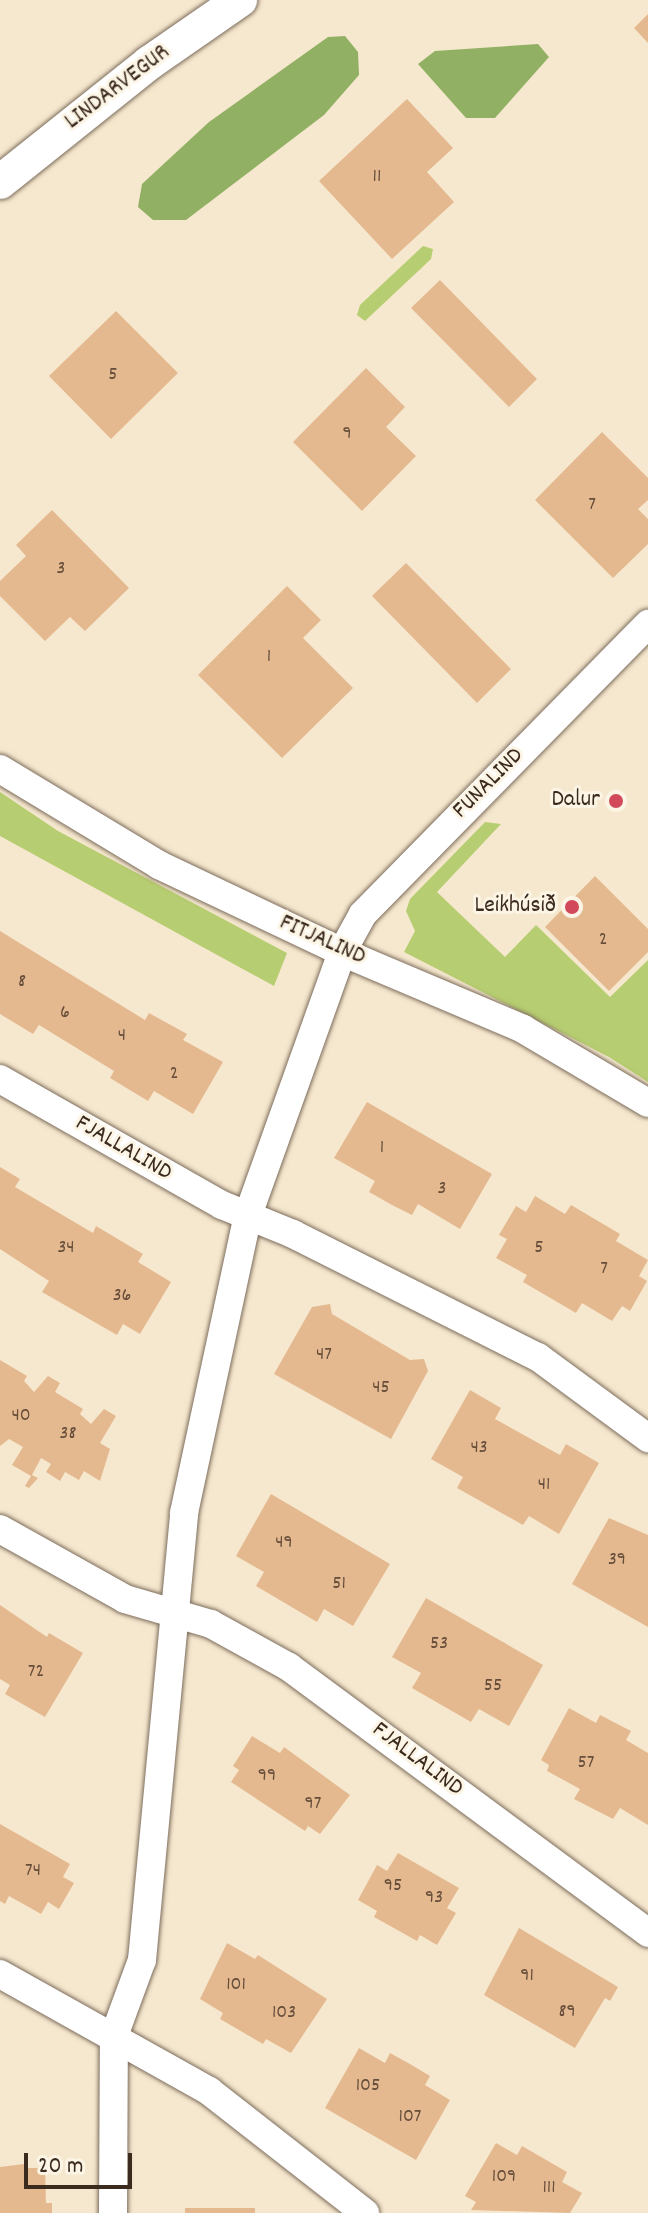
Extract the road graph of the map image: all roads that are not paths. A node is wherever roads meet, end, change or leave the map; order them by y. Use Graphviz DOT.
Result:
graph roads {
  1 [pos="240,0"];
  2 [pos="0,182"];
  3 [pos="648,624"];
  4 [pos="0,769"];
  5 [pos="342,952"];
  6 [pos="0,1079"];
  7 [pos="648,1103"];
  8 [pos="248,1215"];
  9 [pos="648,1438"];
  10 [pos="0,1529"];
  11 [pos="172,1613"];
  12 [pos="648,1933"];
  13 [pos="0,1974"];
  14 [pos="114,2036"];
  15 [pos="113,2213"];
  16 [pos="365,2213"];
  1 -- 2 [label="street, LINDARVEGUR"];
  3 -- 5 [label="street, FUNALIND"];
  4 -- 5 [label="street, FITJALIND"];
  5 -- 7 [label="street, FITJALIND"];
  5 -- 8 [label="street"];
  6 -- 8 [label="street, FJALLALIND"];
  8 -- 9 [label="street, FJALLALIND"];
  8 -- 11 [label="street"];
  10 -- 11 [label="street, FJALLALIND"];
  11 -- 12 [label="street, FJALLALIND"];
  11 -- 14 [label="street"];
  13 -- 14 [label="street"];
  14 -- 15 [label="street"];
  14 -- 16 [label="street"];
}
